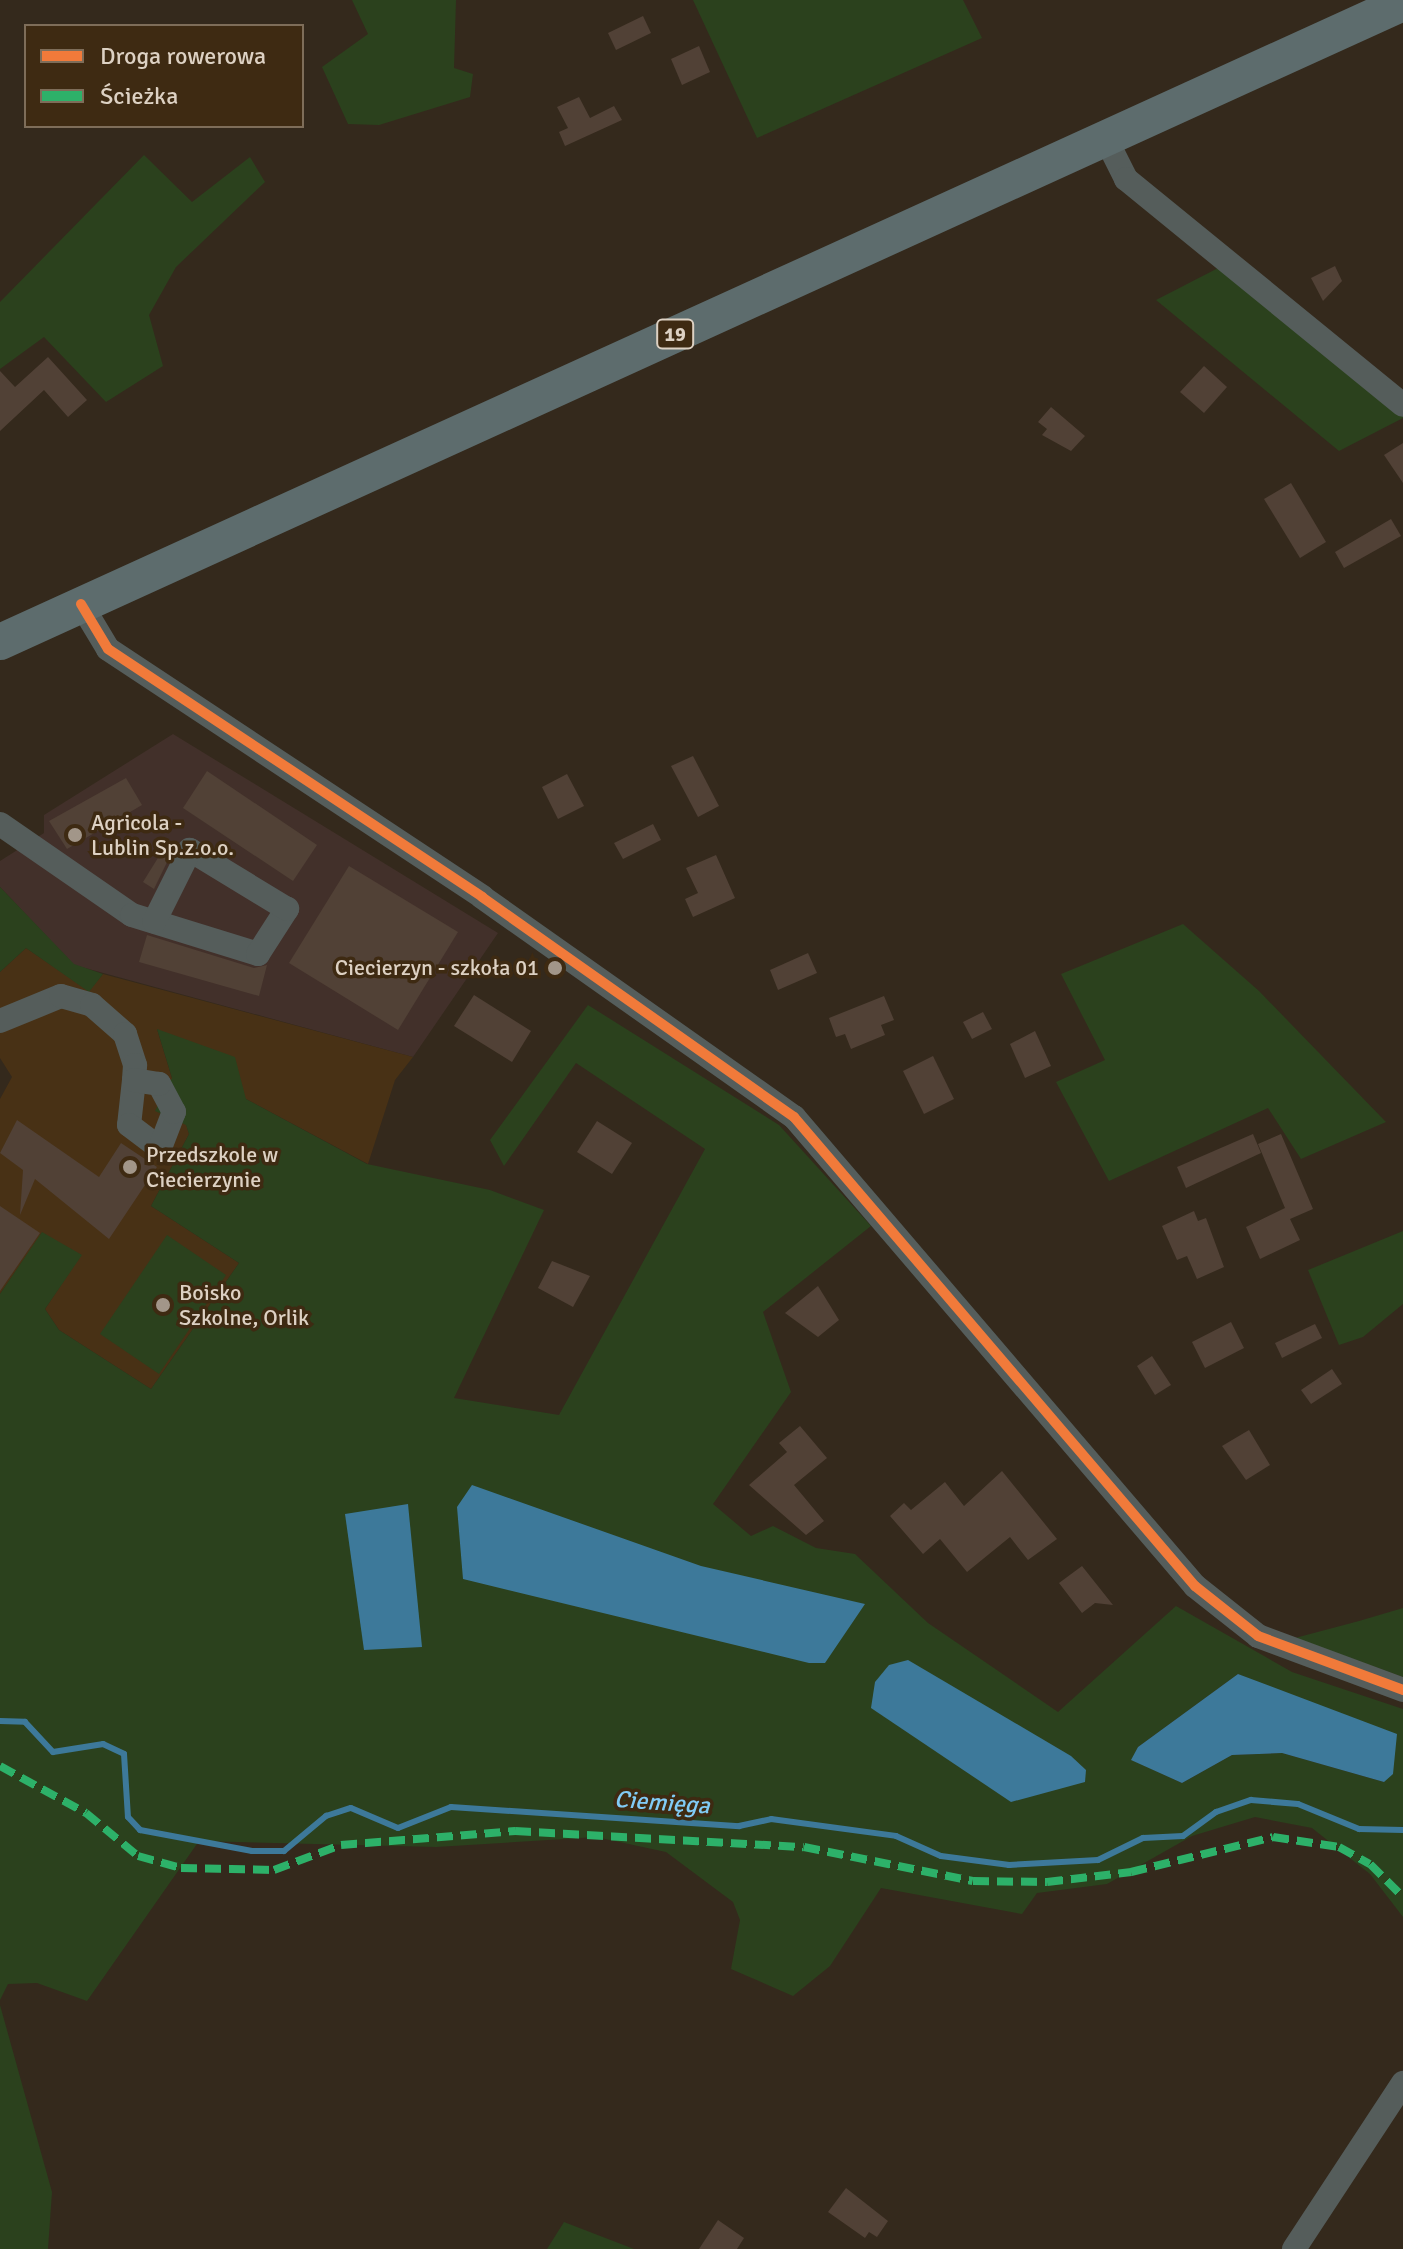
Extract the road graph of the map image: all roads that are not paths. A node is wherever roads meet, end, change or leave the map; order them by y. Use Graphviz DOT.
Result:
graph roads {
  1 [pos="1403,3"];
  2 [pos="1106,139"];
  3 [pos="1403,405"];
  4 [pos="81,604"];
  5 [pos="0,642"];
  6 [pos="0,824"];
  7 [pos="154,922"];
  8 [pos="0,1021"];
  9 [pos="134,1080"];
  10 [pos="1403,1690"];
  11 [pos="1403,2083"];
  12 [pos="1294,2249"];
  1 -- 2 [label="highway, 19"];
  2 -- 3 [label="street"];
  2 -- 4 [label="highway, 19"];
  4 -- 5 [label="highway, 19"];
  4 -- 10 [label="street"];
  6 -- 7 [label="street"];
  7 -- 7 [label="street"];
  8 -- 9 [label="street"];
  11 -- 12 [label="street"];
}
